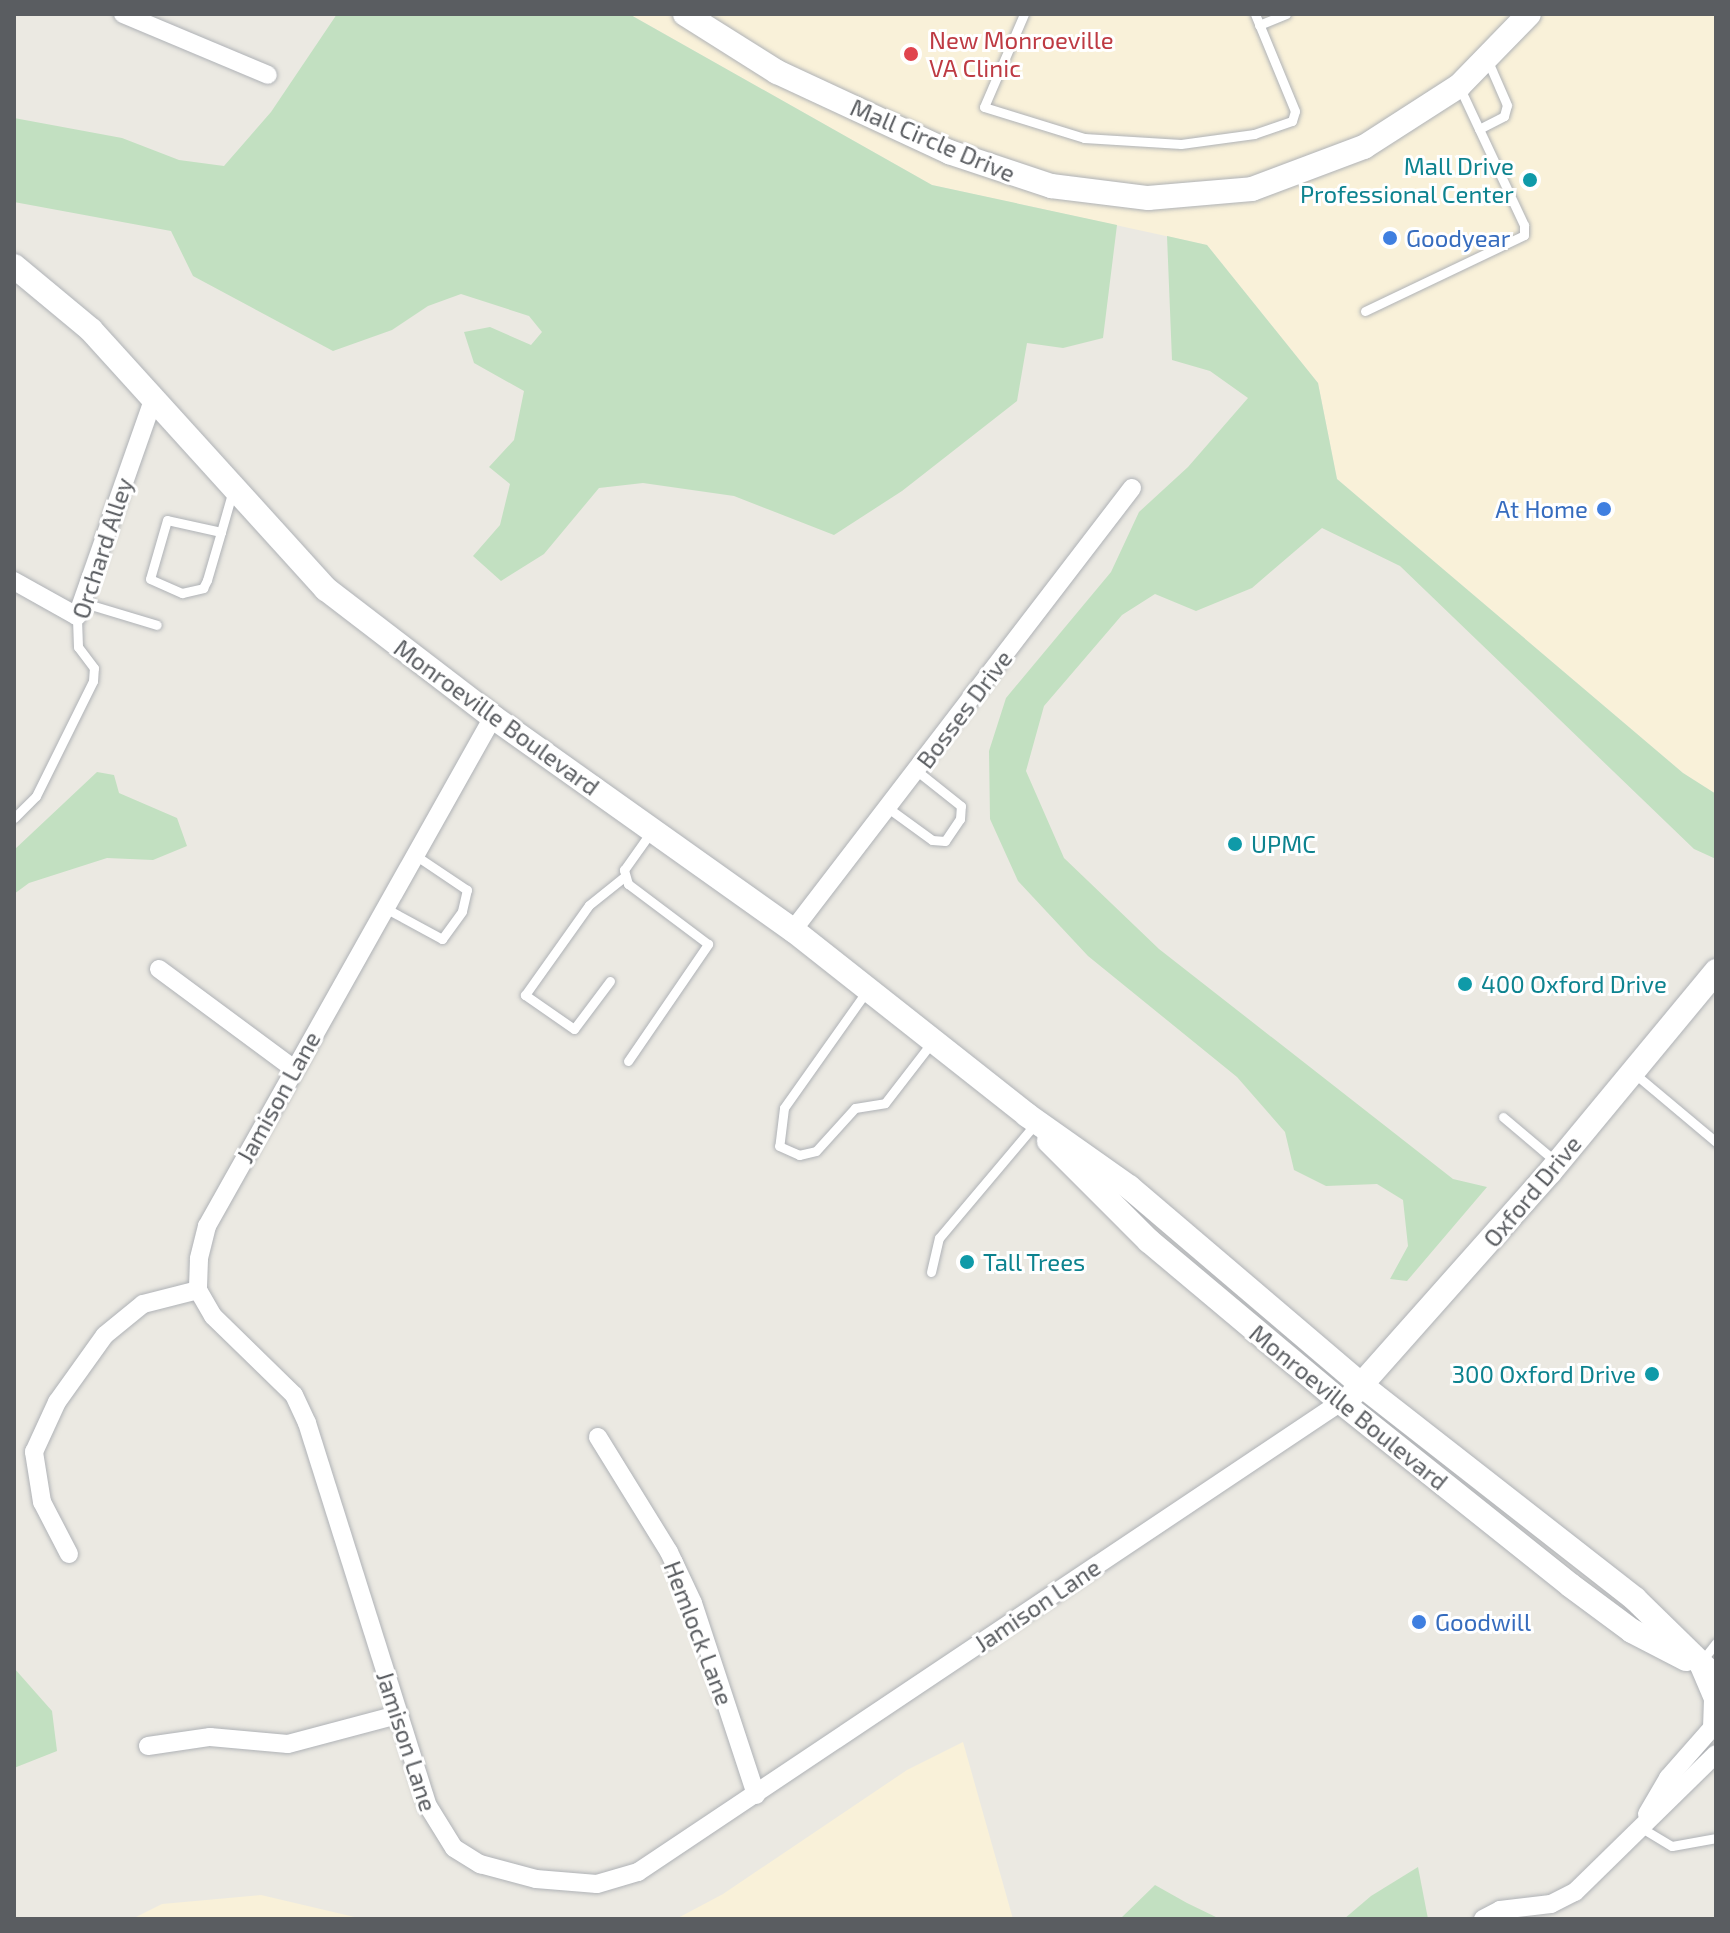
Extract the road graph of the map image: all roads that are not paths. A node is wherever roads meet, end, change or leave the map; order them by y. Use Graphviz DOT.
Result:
graph roads {
  1 [pos="123,14"];
  2 [pos="685,14"];
  3 [pos="1024,14"];
  4 [pos="1255,14"];
  5 [pos="1286,14"];
  6 [pos="1529,14"];
  7 [pos="1259,25"];
  8 [pos="1487,59"];
  9 [pos="268,75"];
  10 [pos="1459,86"];
  11 [pos="1479,129"];
  12 [pos="14,266"];
  13 [pos="1365,311"];
  14 [pos="154,397"];
  15 [pos="234,486"];
  16 [pos="1132,488"];
  17 [pos="221,532"];
  18 [pos="14,581"];
  19 [pos="79,609"];
  20 [pos="157,625"];
  21 [pos="493,717"];
  22 [pos="917,771"];
  23 [pos="888,808"];
  24 [pos="14,818"];
  25 [pos="653,830"];
  26 [pos="415,855"];
  27 [pos="624,877"];
  28 [pos="385,908"];
  29 [pos="793,930"];
  30 [pos="159,969"];
  31 [pos="1716,971"];
  32 [pos="610,981"];
  33 [pos="868,989"];
  34 [pos="933,1040"];
  35 [pos="628,1061"];
  36 [pos="294,1069"];
  37 [pos="1632,1072"];
  38 [pos="1503,1117"];
  39 [pos="1031,1119"];
  40 [pos="1716,1142"];
  41 [pos="1557,1162"];
  42 [pos="931,1272"];
  43 [pos="198,1290"];
  44 [pos="1364,1387"];
  45 [pos="1341,1402"];
  46 [pos="598,1437"];
  47 [pos="69,1554"];
  48 [pos="1716,1643"];
  49 [pos="1707,1671"];
  50 [pos="397,1715"];
  51 [pos="148,1746"];
  52 [pos="1716,1754"];
  53 [pos="756,1795"];
  54 [pos="1640,1827"];
  55 [pos="1716,1838"];
  56 [pos="1483,1919"];
  1 -- 9 [label="street"];
  2 -- 10 [label="main road, Mall Circle Drive"];
  3 -- 7 [label="lane"];
  4 -- 7 [label="lane"];
  5 -- 7 [label="lane"];
  6 -- 8 [label="main road, Mall Circle Drive"];
  8 -- 10 [label="main road, Mall Circle Drive"];
  8 -- 11 [label="lane"];
  10 -- 11 [label="lane"];
  11 -- 13 [label="lane"];
  12 -- 14 [label="main road, Monroeville Boulevard"];
  14 -- 15 [label="main road, Monroeville Boulevard"];
  14 -- 19 [label="street, Orchard Alley"];
  15 -- 17 [label="lane"];
  15 -- 21 [label="main road, Monroeville Boulevard"];
  16 -- 22 [label="street, Bosses Drive"];
  17 -- 17 [label="lane"];
  18 -- 19 [label="street"];
  19 -- 20 [label="lane"];
  19 -- 24 [label="lane, Orchard Alley"];
  21 -- 25 [label="main road, Monroeville Boulevard"];
  21 -- 26 [label="street, Jamison Lane"];
  22 -- 23 [label="street, Bosses Drive"];
  22 -- 23 [label="lane"];
  23 -- 29 [label="street, Bosses Drive"];
  25 -- 27 [label="lane"];
  25 -- 29 [label="main road, Monroeville Boulevard"];
  26 -- 28 [label="street, Jamison Lane"];
  26 -- 28 [label="lane"];
  27 -- 32 [label="lane"];
  27 -- 35 [label="lane"];
  28 -- 36 [label="street, Jamison Lane"];
  29 -- 33 [label="main road, Monroeville Boulevard"];
  30 -- 36 [label="street"];
  31 -- 37 [label="main road, Oxford Drive"];
  33 -- 34 [label="main road, Monroeville Boulevard"];
  33 -- 34 [label="lane"];
  34 -- 39 [label="main road, Monroeville Boulevard"];
  36 -- 43 [label="street, Jamison Lane"];
  37 -- 40 [label="lane"];
  37 -- 41 [label="main road, Oxford Drive"];
  38 -- 41 [label="lane"];
  39 -- 42 [label="lane"];
  39 -- 44 [label="main road, Monroeville Boulevard"];
  39 -- 45 [label="main road, Monroeville Boulevard"];
  41 -- 44 [label="main road, Oxford Drive"];
  43 -- 47 [label="street"];
  43 -- 50 [label="street, Jamison Lane"];
  44 -- 45 [label="main road, Oxford Drive"];
  44 -- 49 [label="main road, Monroeville Boulevard"];
  45 -- 49 [label="main road, Monroeville Boulevard"];
  45 -- 53 [label="street, Jamison Lane"];
  46 -- 53 [label="street, Hemlock Lane"];
  48 -- 49 [label="lane"];
  49 -- 54 [label="street"];
  50 -- 51 [label="street"];
  50 -- 53 [label="street, Jamison Lane"];
  52 -- 54 [label="street"];
  54 -- 55 [label="lane"];
  54 -- 56 [label="street"];
}
